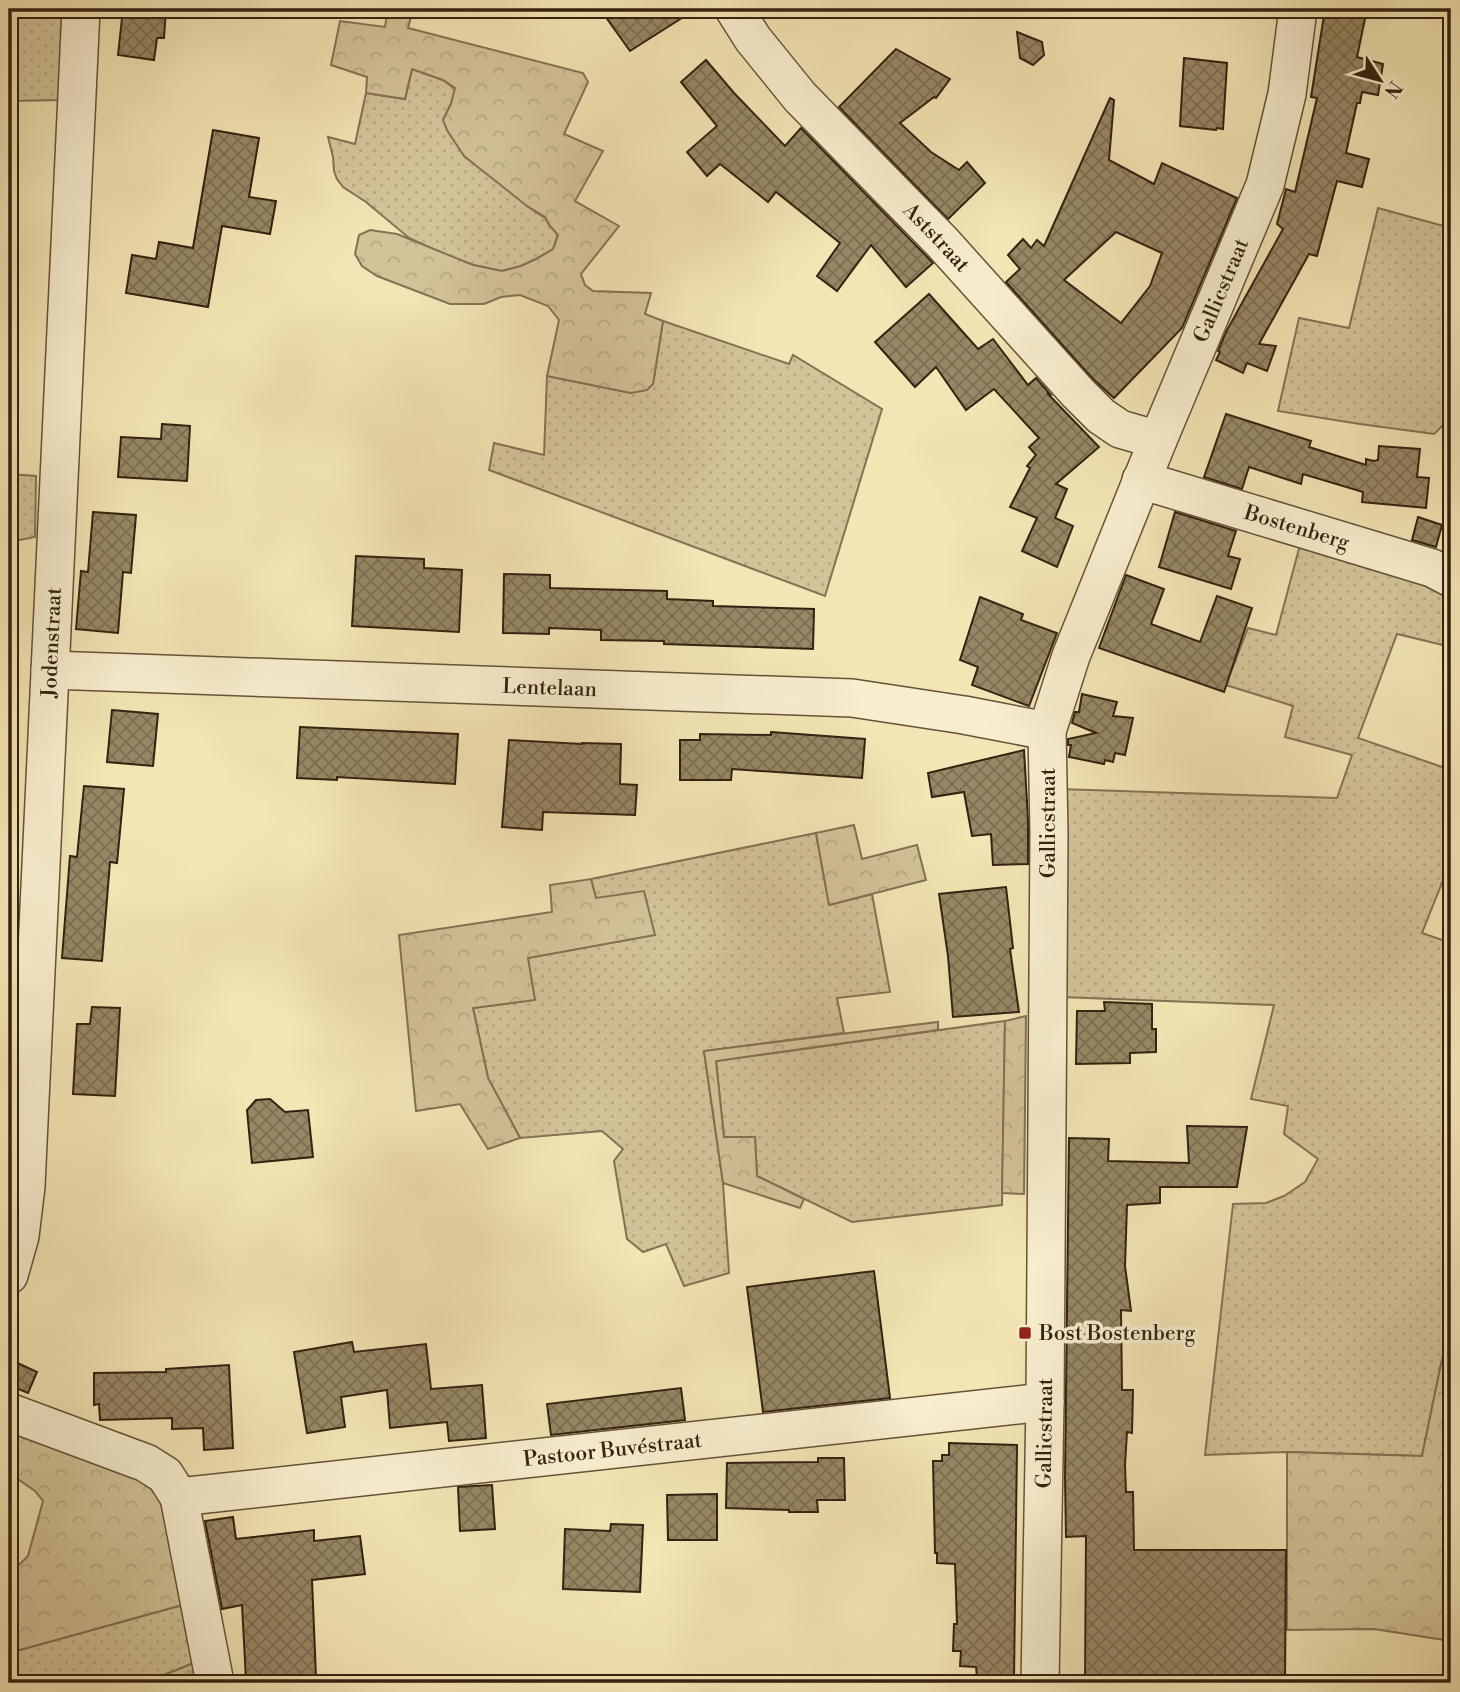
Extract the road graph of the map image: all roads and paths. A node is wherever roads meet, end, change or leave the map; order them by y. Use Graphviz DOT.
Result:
graph roads {
  1 [pos="81,9"];
  2 [pos="734,9"];
  3 [pos="1298,9"];
  4 [pos="1158,440"];
  5 [pos="1142,480"];
  6 [pos="1451,578"];
  7 [pos="50,670"];
  8 [pos="1047,731"];
  9 [pos="9,1275"];
  10 [pos="1045,1402"];
  11 [pos="9,1412"];
  12 [pos="179,1497"];
  13 [pos="215,1683"];
  14 [pos="1040,1683"];
  1 -- 7 [label="street, Jodenstraat"];
  2 -- 4 [label="street, Aststraat"];
  3 -- 4 [label="street, Gallicstraat"];
  4 -- 5 [label="street, Gallicstraat"];
  5 -- 6 [label="street, Bostenberg"];
  5 -- 8 [label="street, Gallicstraat"];
  7 -- 8 [label="street, Lentelaan"];
  7 -- 9 [label="street, Jodenstraat"];
  8 -- 10 [label="street, Gallicstraat"];
  10 -- 12 [label="street, Pastoor Buvéstraat"];
  10 -- 14 [label="street, Gallicstraat"];
  11 -- 12 [label="street"];
  12 -- 13 [label="street"];
}
